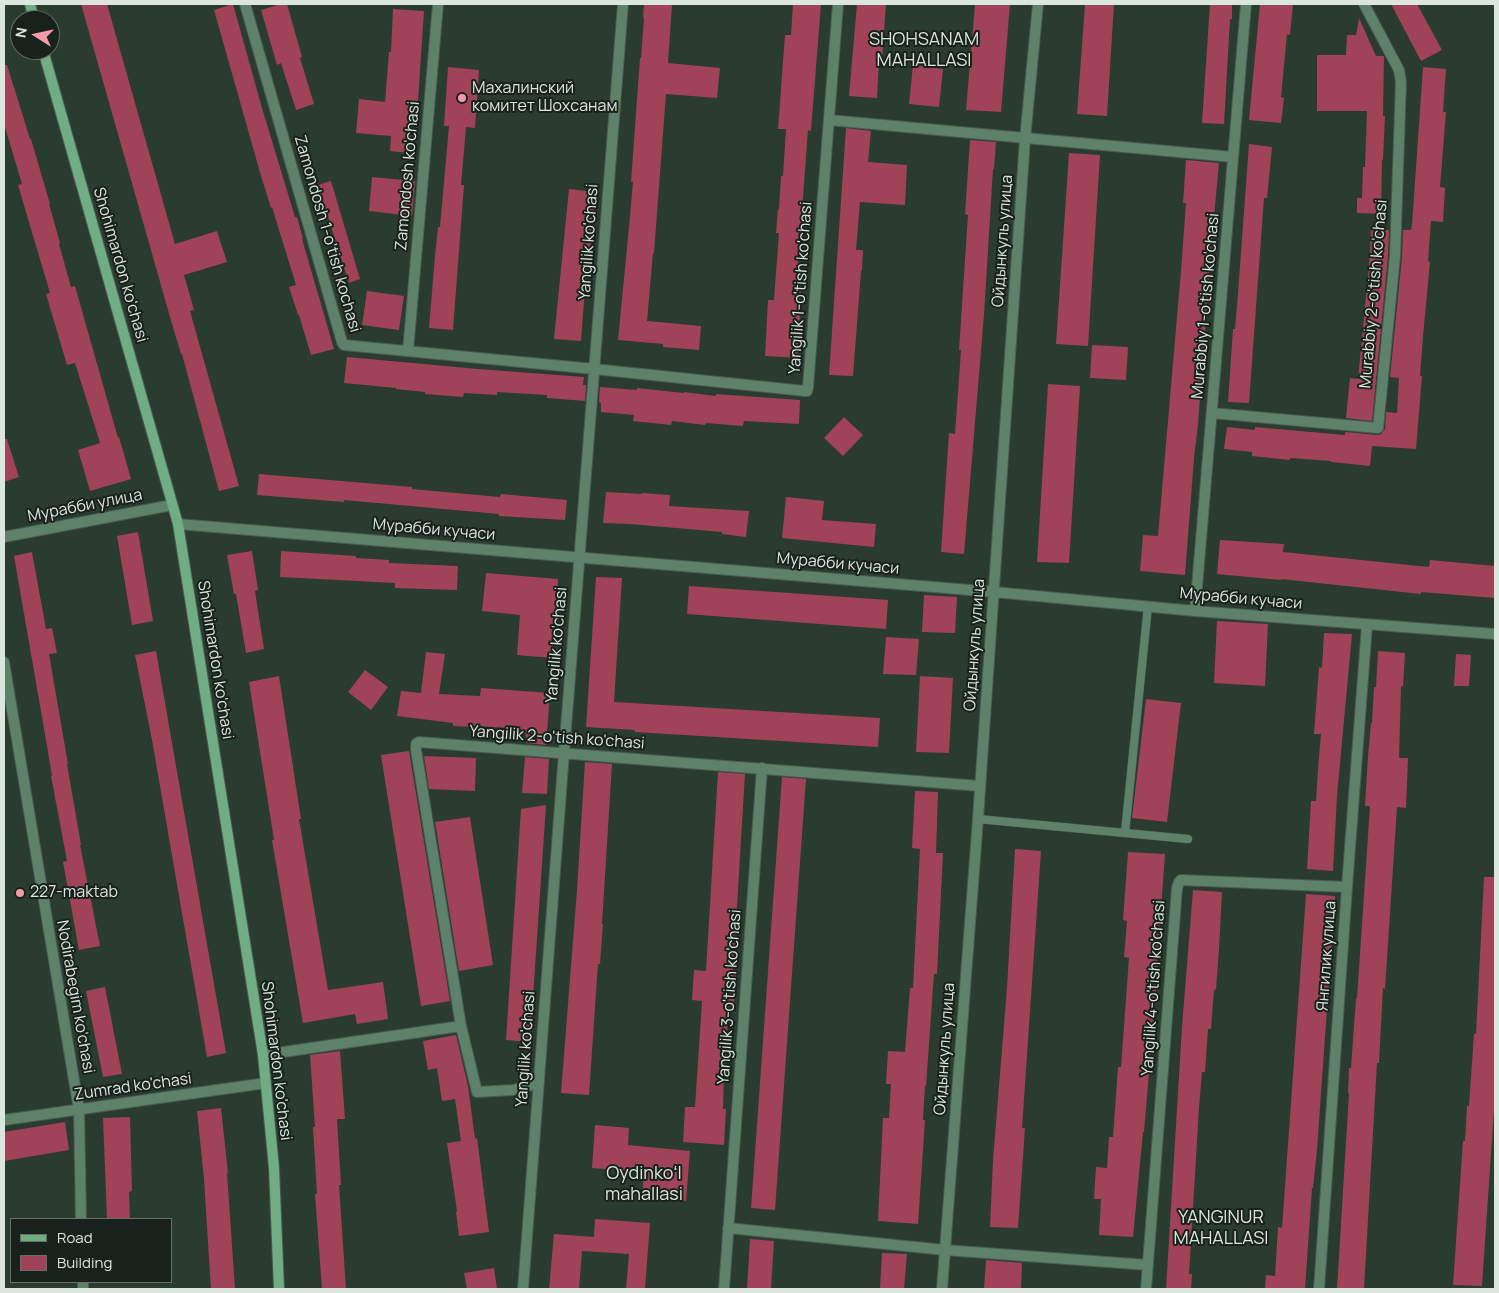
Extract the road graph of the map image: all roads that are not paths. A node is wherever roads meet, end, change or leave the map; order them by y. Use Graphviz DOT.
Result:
graph roads {
  1 [pos="245,4"];
  2 [pos="438,4"];
  3 [pos="623,4"];
  4 [pos="838,4"];
  5 [pos="1038,4"];
  6 [pos="1246,4"];
  7 [pos="1364,4"];
  8 [pos="46,60"];
  9 [pos="829,120"];
  10 [pos="1026,139"];
  11 [pos="1233,157"];
  12 [pos="408,351"];
  13 [pos="594,369"];
  14 [pos="1212,413"];
  15 [pos="172,505"];
  16 [pos="178,524"];
  17 [pos="4,537"];
  18 [pos="579,558"];
  19 [pos="994,592"];
  20 [pos="1148,606"];
  21 [pos="1195,611"];
  22 [pos="1367,624"];
  23 [pos="1495,634"];
  24 [pos="4,662"];
  25 [pos="564,753"];
  26 [pos="762,768"];
  27 [pos="980,786"];
  28 [pos="978,820"];
  29 [pos="1125,833"];
  30 [pos="1188,839"];
  31 [pos="1346,887"];
  32 [pos="461,1026"];
  33 [pos="263,1055"];
  34 [pos="266,1083"];
  35 [pos="539,1083"];
  36 [pos="79,1110"];
  37 [pos="4,1120"];
  38 [pos="81,1218"];
  39 [pos="728,1228"];
  40 [pos="945,1250"];
  41 [pos="1148,1266"];
  42 [pos="279,1289"];
  43 [pos="523,1289"];
  44 [pos="724,1289"];
  45 [pos="942,1289"];
  46 [pos="1146,1289"];
  47 [pos="1319,1289"];
  1 -- 12 [label="street, Zamondosh 1-o'tish kochasi"];
  2 -- 12 [label="street, Zamondosh ko'chasi"];
  3 -- 13 [label="street, Yangilik ko'chasi"];
  4 -- 9 [label="street, Yangilik 1-o'tish ko'chasi"];
  5 -- 10 [label="street, Ойдынкуль улица"];
  6 -- 11 [label="street, Murabbiy 1-o'tish ko'chasi"];
  7 -- 14 [label="street, Murabbiy 2-o'tish ko'chasi"];
  8 -- 15 [label="main road, Shohimardon ko'chasi"];
  9 -- 10 [label="street"];
  9 -- 13 [label="street, Yangilik 1-o'tish ko'chasi"];
  10 -- 11 [label="street"];
  10 -- 19 [label="street, Ойдынкуль улица"];
  11 -- 14 [label="street, Murabbiy 1-o'tish ko'chasi"];
  12 -- 13 [label="street, Zamondosh 1-o'tish kochasi"];
  13 -- 18 [label="street, Yangilik ko'chasi"];
  14 -- 21 [label="street, Murabbiy 1-o'tish ko'chasi"];
  15 -- 16 [label="main road, Shohimardon ko'chasi"];
  15 -- 17 [label="street, Мурабби улица"];
  16 -- 18 [label="street, Мурабби кучаси"];
  16 -- 33 [label="main road, Shohimardon ko'chasi"];
  18 -- 19 [label="street, Мурабби кучаси"];
  18 -- 25 [label="street, Yangilik ko'chasi"];
  19 -- 20 [label="street, Мурабби кучаси"];
  19 -- 27 [label="street, Ойдынкуль улица"];
  20 -- 21 [label="street, Мурабби кучаси"];
  20 -- 29 [label="lane"];
  21 -- 22 [label="street, Мурабби кучаси"];
  22 -- 23 [label="street, Мурабби кучаси"];
  22 -- 31 [label="street, Янгилик улица"];
  24 -- 36 [label="street, Nodirabegim ko'chasi"];
  25 -- 26 [label="street, Yangilik 2-o'tish ko'chasi"];
  25 -- 32 [label="street, Yangilik 2-o'tish ko'chasi"];
  25 -- 35 [label="street, Yangilik ko'chasi"];
  26 -- 27 [label="street, Yangilik 2-o'tish ko'chasi"];
  26 -- 39 [label="street, Yangilik 3-o'tish ko'chasi"];
  27 -- 28 [label="street, Ойдынкуль улица"];
  28 -- 29 [label="lane"];
  28 -- 40 [label="street, Ойдынкуль улица"];
  29 -- 30 [label="lane"];
  31 -- 41 [label="street, Yangilik 4-o'tish ko'chasi"];
  31 -- 47 [label="street, Янгилик улица"];
  32 -- 33 [label="street"];
  32 -- 35 [label="street, Yangilik 2-o'tish ko'chasi"];
  33 -- 34 [label="main road, Shohimardon ko'chasi"];
  34 -- 36 [label="street, Zumrad ko'chasi"];
  34 -- 42 [label="main road, Shohimardon ko'chasi"];
  35 -- 43 [label="street, Yangilik ko'chasi"];
  36 -- 37 [label="street, Zumrad ko'chasi"];
  36 -- 38 [label="street, Nodirabegim ko'chasi"];
  39 -- 40 [label="street"];
  39 -- 44 [label="street, Yangilik 3-o'tish ko'chasi"];
  40 -- 41 [label="street"];
  40 -- 45 [label="street, Ойдынкуль улица"];
  41 -- 46 [label="street, Yangilik 4-o'tish ko'chasi"];
}
